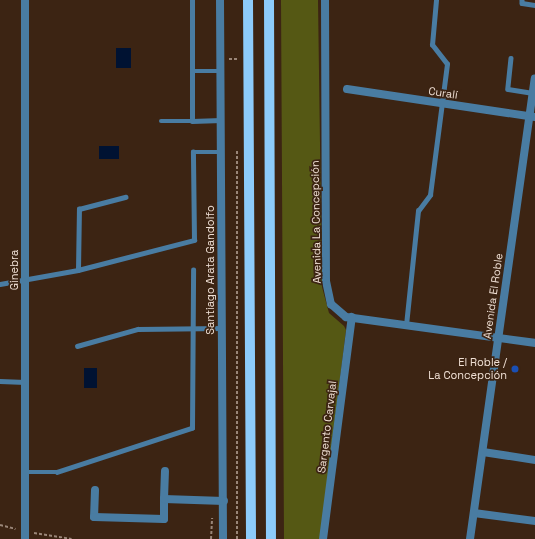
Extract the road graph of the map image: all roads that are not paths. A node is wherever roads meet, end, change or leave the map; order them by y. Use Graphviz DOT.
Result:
graph roads {
  1 [pos="25,0"];
  2 [pos="192,0"];
  3 [pos="220,0"];
  4 [pos="248,0"];
  5 [pos="269,0"];
  6 [pos="325,0"];
  7 [pos="436,0"];
  8 [pos="522,0"];
  9 [pos="535,5"];
  10 [pos="511,58"];
  11 [pos="192,71"];
  12 [pos="220,71"];
  13 [pos="535,79"];
  14 [pos="347,89"];
  15 [pos="533,93"];
  16 [pos="443,104"];
  17 [pos="532,117"];
  18 [pos="220,120"];
  19 [pos="161,121"];
  20 [pos="192,121"];
  21 [pos="221,152"];
  22 [pos="125,196"];
  23 [pos="78,270"];
  24 [pos="193,270"];
  25 [pos="25,280"];
  26 [pos="0,284"];
  27 [pos="352,317"];
  28 [pos="406,325"];
  29 [pos="193,328"];
  30 [pos="222,328"];
  31 [pos="499,338"];
  32 [pos="535,343"];
  33 [pos="77,346"];
  34 [pos="0,381"];
  35 [pos="25,382"];
  36 [pos="482,452"];
  37 [pos="535,460"];
  38 [pos="165,471"];
  39 [pos="25,472"];
  40 [pos="95,490"];
  41 [pos="164,499"];
  42 [pos="224,501"];
  43 [pos="474,513"];
  44 [pos="535,521"];
  45 [pos="25,535"];
  46 [pos="223,539"];
  47 [pos="251,539"];
  48 [pos="270,539"];
  49 [pos="323,539"];
  50 [pos="470,539"];
  1 -- 25 [label="street, Ginebra"];
  2 -- 11 [label="lane"];
  3 -- 12 [label="street, Santiago Arata Gandolfo"];
  4 -- 47 [label="main road"];
  5 -- 48 [label="main road"];
  6 -- 27 [label="street, Avenida La Concepción"];
  7 -- 16 [label="lane"];
  8 -- 9 [label="lane"];
  10 -- 15 [label="lane"];
  11 -- 12 [label="lane"];
  11 -- 20 [label="lane"];
  12 -- 18 [label="street, Santiago Arata Gandolfo"];
  13 -- 15 [label="street, Avenida El Roble"];
  14 -- 16 [label="street, Curalí"];
  15 -- 17 [label="street, Avenida El Roble"];
  16 -- 17 [label="street, Curalí"];
  16 -- 28 [label="lane"];
  17 -- 31 [label="street, Avenida El Roble"];
  18 -- 20 [label="lane"];
  18 -- 21 [label="street, Santiago Arata Gandolfo"];
  19 -- 20 [label="lane"];
  21 -- 23 [label="lane"];
  21 -- 30 [label="street, Santiago Arata Gandolfo"];
  22 -- 23 [label="lane"];
  23 -- 25 [label="lane"];
  24 -- 29 [label="lane"];
  25 -- 26 [label="lane"];
  25 -- 35 [label="street, Ginebra"];
  27 -- 28 [label="street, Avenida La Concepción"];
  27 -- 49 [label="street, Sargento Carvajal"];
  28 -- 31 [label="street, Avenida La Concepción"];
  29 -- 30 [label="lane"];
  29 -- 33 [label="lane"];
  29 -- 39 [label="lane"];
  30 -- 42 [label="street, Santiago Arata Gandolfo"];
  31 -- 32 [label="street, Avenida La Concepción"];
  31 -- 36 [label="street, Avenida El Roble"];
  34 -- 35 [label="lane"];
  35 -- 39 [label="street, Ginebra"];
  36 -- 37 [label="street"];
  36 -- 43 [label="street, Avenida El Roble"];
  38 -- 41 [label="street"];
  39 -- 45 [label="street, Ginebra"];
  40 -- 41 [label="street"];
  41 -- 42 [label="street"];
  42 -- 46 [label="street, Santiago Arata Gandolfo"];
  43 -- 44 [label="street"];
  43 -- 50 [label="street, Avenida El Roble"];
}
